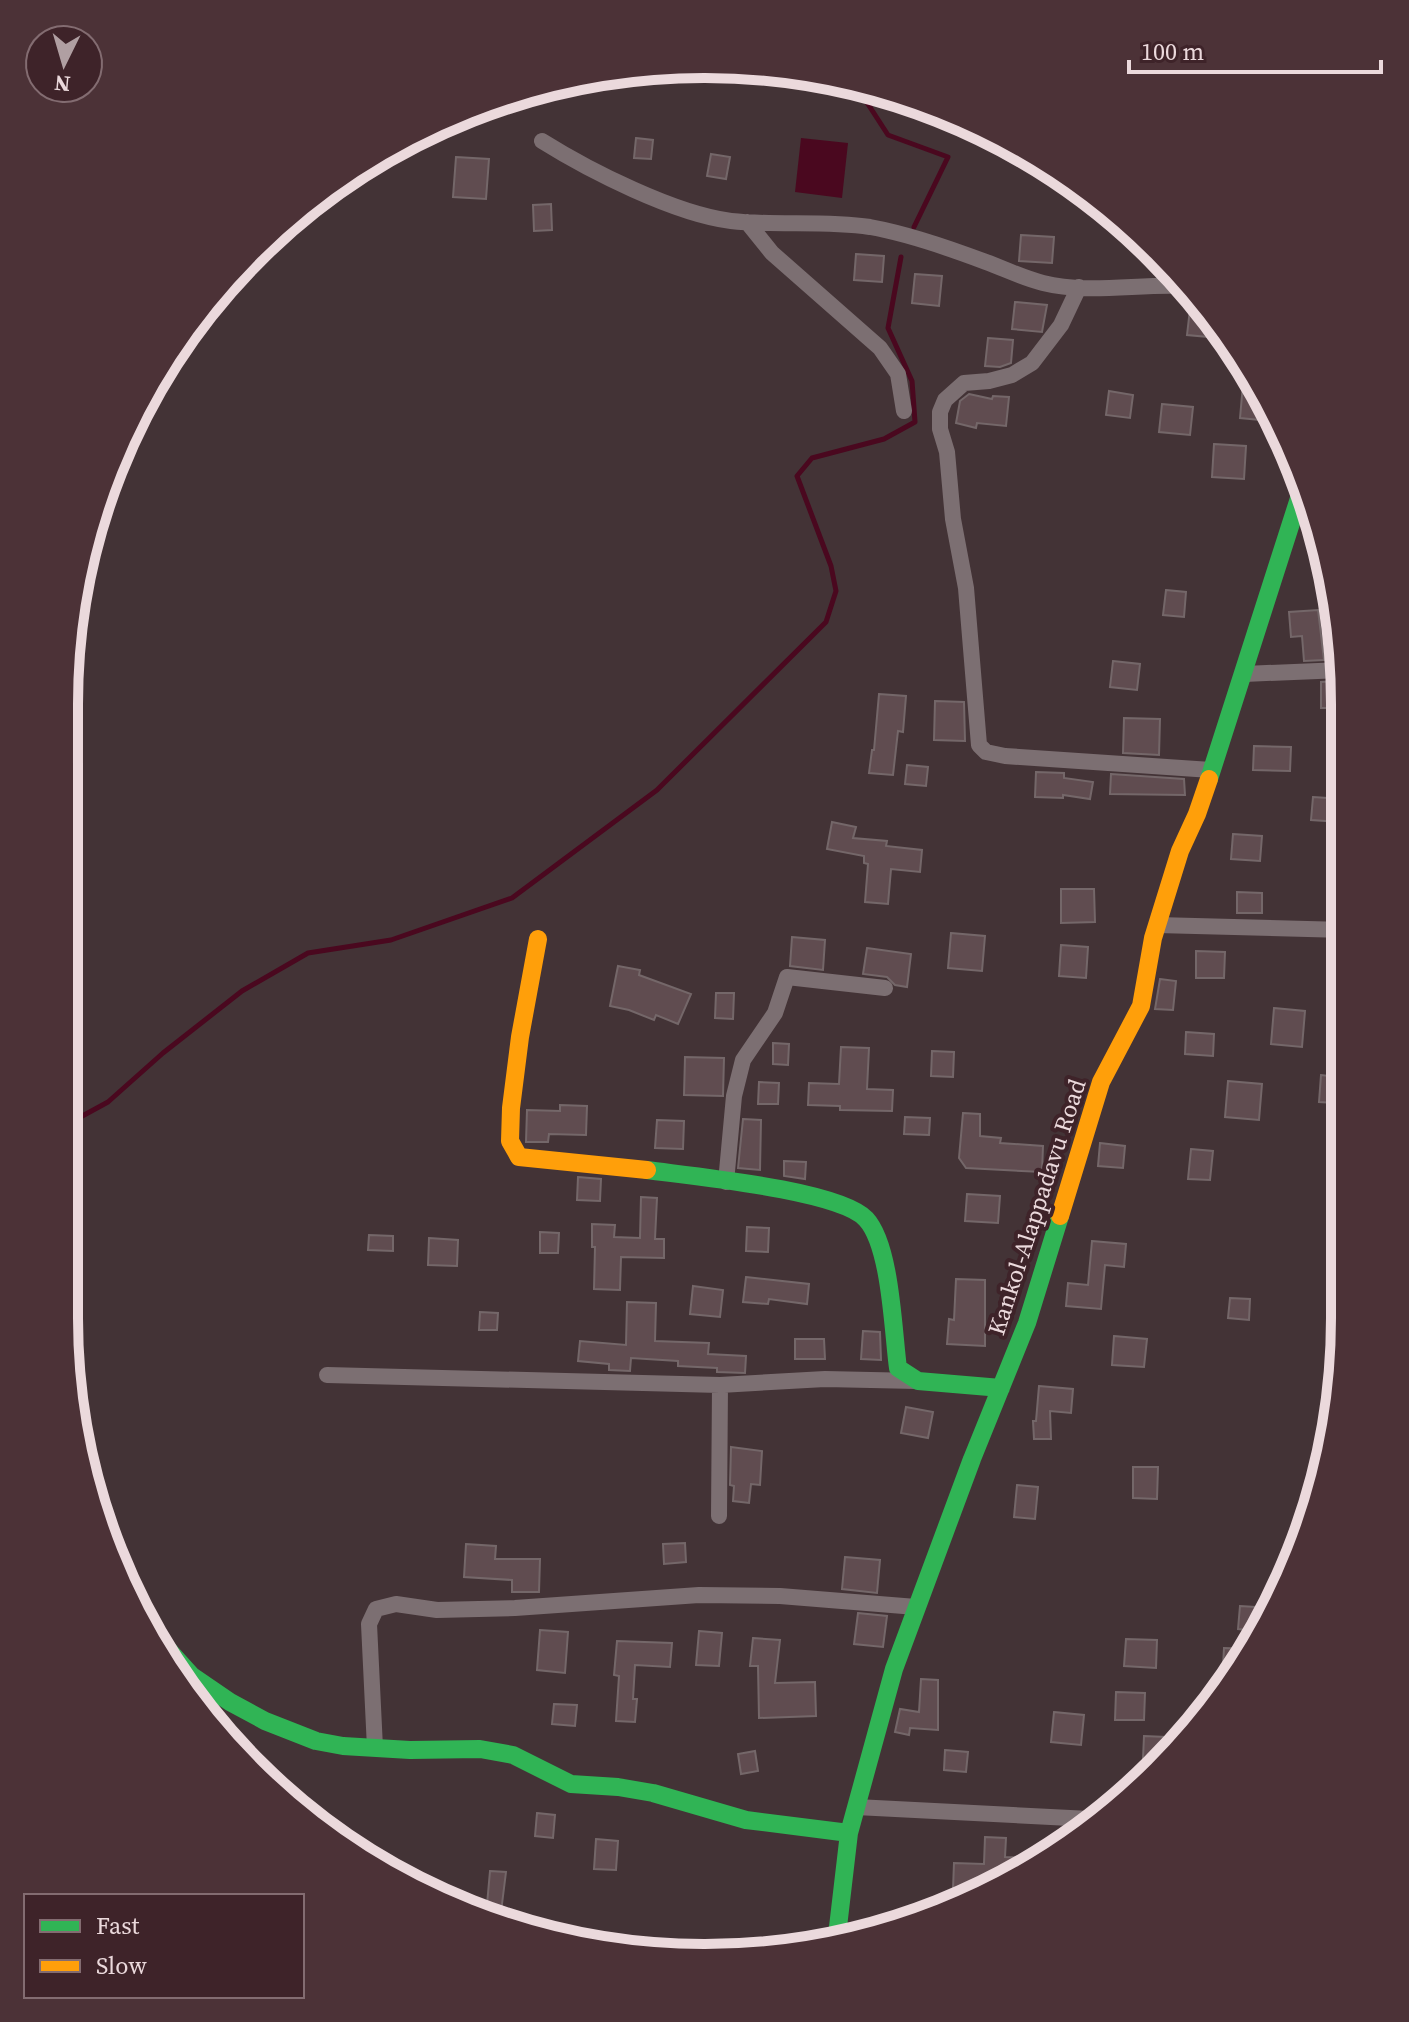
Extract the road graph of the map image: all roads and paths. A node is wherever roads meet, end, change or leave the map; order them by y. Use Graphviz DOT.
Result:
graph roads {
  1 [pos="542,141"];
  2 [pos="747,222"];
  3 [pos="1171,286"];
  4 [pos="1079,287"];
  5 [pos="904,411"];
  6 [pos="1298,502"];
  7 [pos="1330,670"];
  8 [pos="1244,674"];
  9 [pos="1211,770"];
  10 [pos="1157,925"];
  11 [pos="1331,930"];
  12 [pos="538,939"];
  13 [pos="885,988"];
  14 [pos="726,1182"];
  15 [pos="327,1375"];
  16 [pos="918,1381"];
  17 [pos="720,1385"];
  18 [pos="1001,1388"];
  19 [pos="719,1516"];
  20 [pos="916,1607"];
  21 [pos="188,1671"];
  22 [pos="375,1748"];
  23 [pos="856,1807"];
  24 [pos="1081,1819"];
  25 [pos="849,1833"];
  26 [pos="838,1930"];
  1 -- 2 [label="street"];
  2 -- 4 [label="street"];
  2 -- 5 [label="street"];
  3 -- 4 [label="street"];
  4 -- 9 [label="street"];
  6 -- 8 [label="street, Kankol-Alappadavu Road"];
  7 -- 8 [label="street"];
  8 -- 9 [label="street, Kankol-Alappadavu Road"];
  9 -- 10 [label="street, Kankol-Alappadavu Road"];
  10 -- 11 [label="street"];
  10 -- 18 [label="street, Kankol-Alappadavu Road"];
  12 -- 14 [label="street"];
  13 -- 14 [label="street"];
  14 -- 16 [label="street"];
  15 -- 17 [label="street"];
  16 -- 17 [label="street"];
  16 -- 18 [label="street"];
  17 -- 19 [label="street"];
  18 -- 20 [label="street, Kankol-Alappadavu Road"];
  20 -- 22 [label="street"];
  20 -- 23 [label="street, Kankol-Alappadavu Road"];
  21 -- 22 [label="street"];
  22 -- 25 [label="street"];
  23 -- 24 [label="street"];
  23 -- 25 [label="street, Kankol-Alappadavu Road"];
  25 -- 26 [label="street, Kankol-Alappadavu Road"];
}
